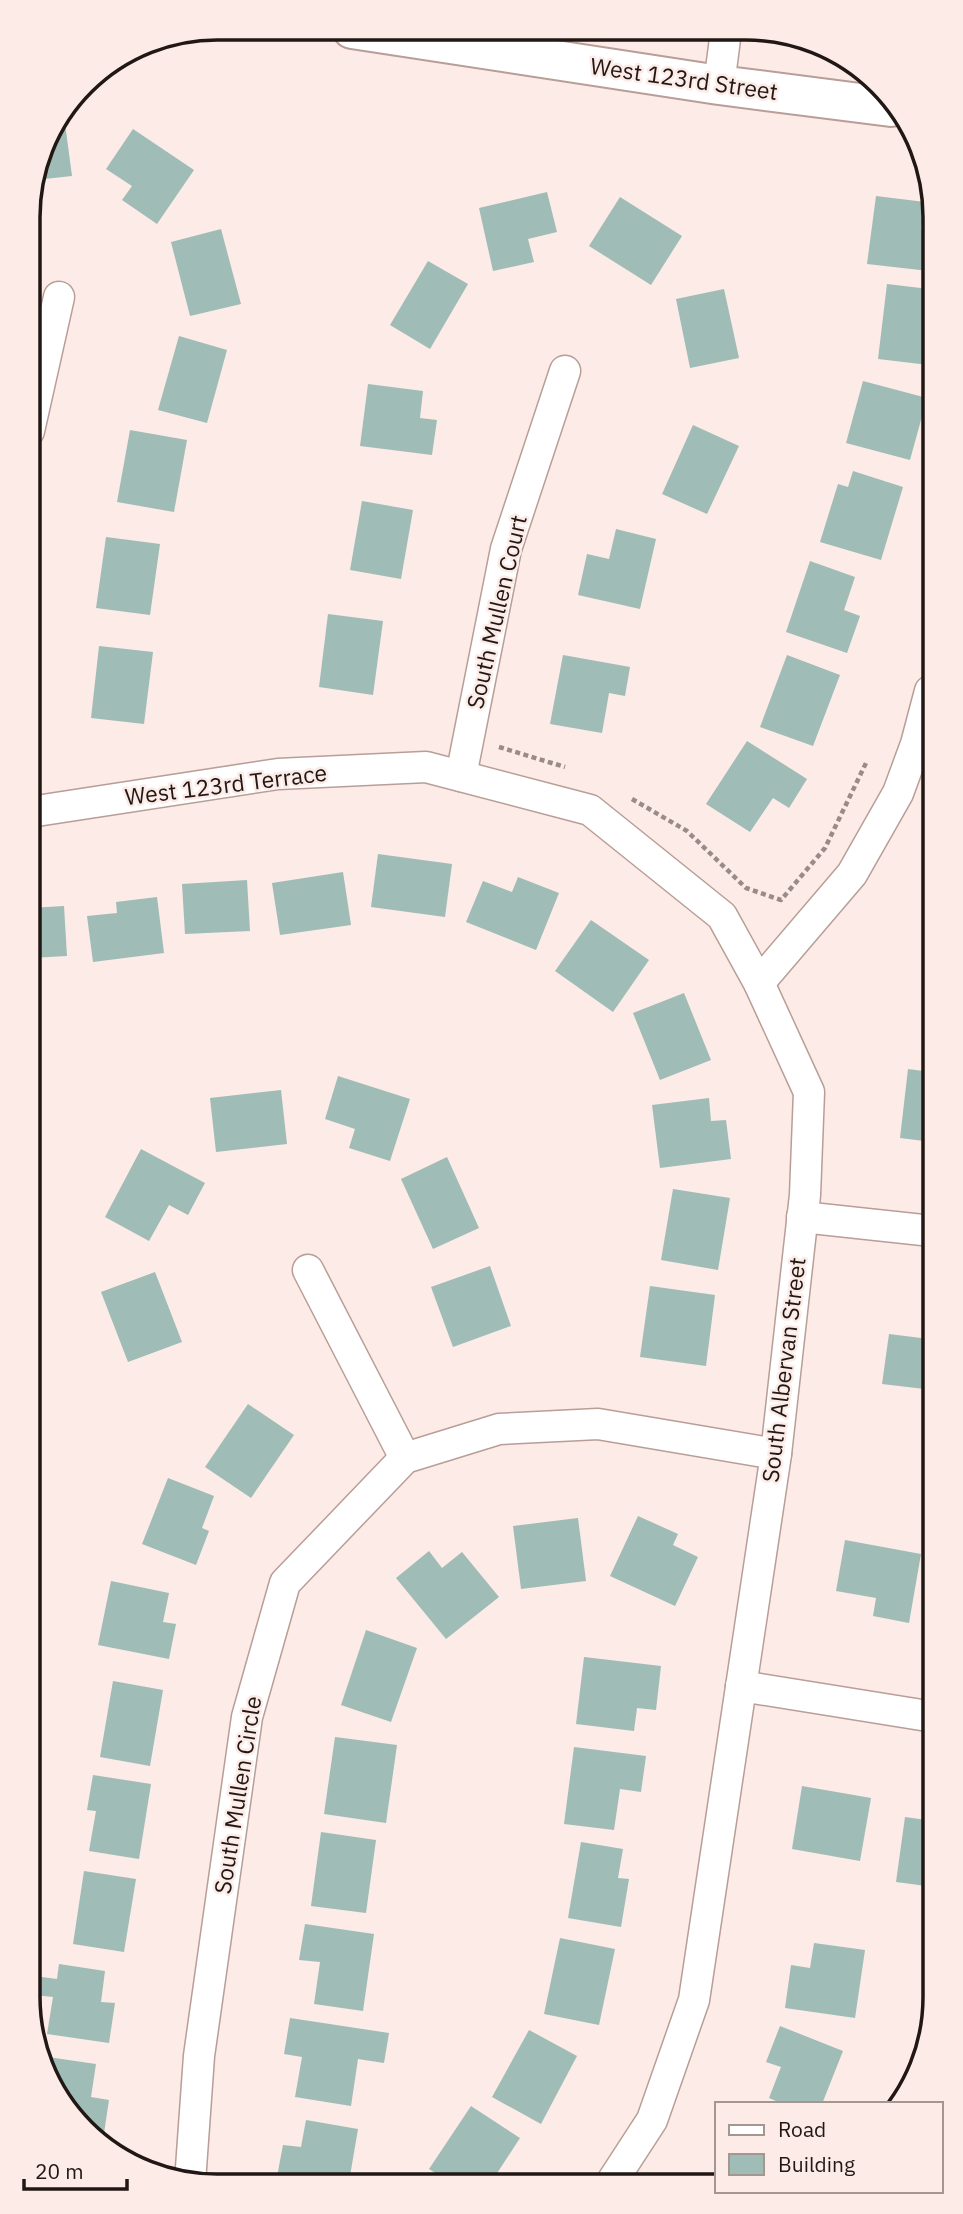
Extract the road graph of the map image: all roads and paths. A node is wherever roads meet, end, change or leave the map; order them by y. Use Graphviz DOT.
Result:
graph roads {
  1 [pos="424,40"];
  2 [pos="725,40"];
  3 [pos="719,85"];
  4 [pos="883,106"];
  5 [pos="59,297"];
  6 [pos="565,371"];
  7 [pos="41,378"];
  8 [pos="923,745"];
  9 [pos="492,746"];
  10 [pos="866,763"];
  11 [pos="578,771"];
  12 [pos="461,776"];
  13 [pos="622,794"];
  14 [pos="41,810"];
  15 [pos="759,983"];
  16 [pos="802,1217"];
  17 [pos="922,1230"];
  18 [pos="308,1270"];
  19 [pos="776,1454"];
  20 [pos="405,1458"];
  21 [pos="741,1686"];
  22 [pos="922,1715"];
  23 [pos="191,2171"];
  24 [pos="617,2174"];
  1 -- 3 [label="street, West 123rd Street"];
  2 -- 3 [label="street"];
  3 -- 4 [label="street, West 123rd Street"];
  5 -- 7 [label="street"];
  6 -- 12 [label="street, South Mullen Court"];
  8 -- 15 [label="street"];
  9 -- 11 [label="path"];
  10 -- 13 [label="path"];
  12 -- 14 [label="street, West 123rd Terrace"];
  12 -- 15 [label="street, West 123rd Terrace"];
  15 -- 16 [label="street, South Albervan Street"];
  16 -- 17 [label="street"];
  16 -- 19 [label="street, South Albervan Street"];
  18 -- 20 [label="street"];
  19 -- 20 [label="street, South Mullen Circle"];
  19 -- 21 [label="street, South Albervan Street"];
  20 -- 23 [label="street, South Mullen Circle"];
  21 -- 22 [label="street"];
  21 -- 24 [label="street, South Albervan Street"];
}
